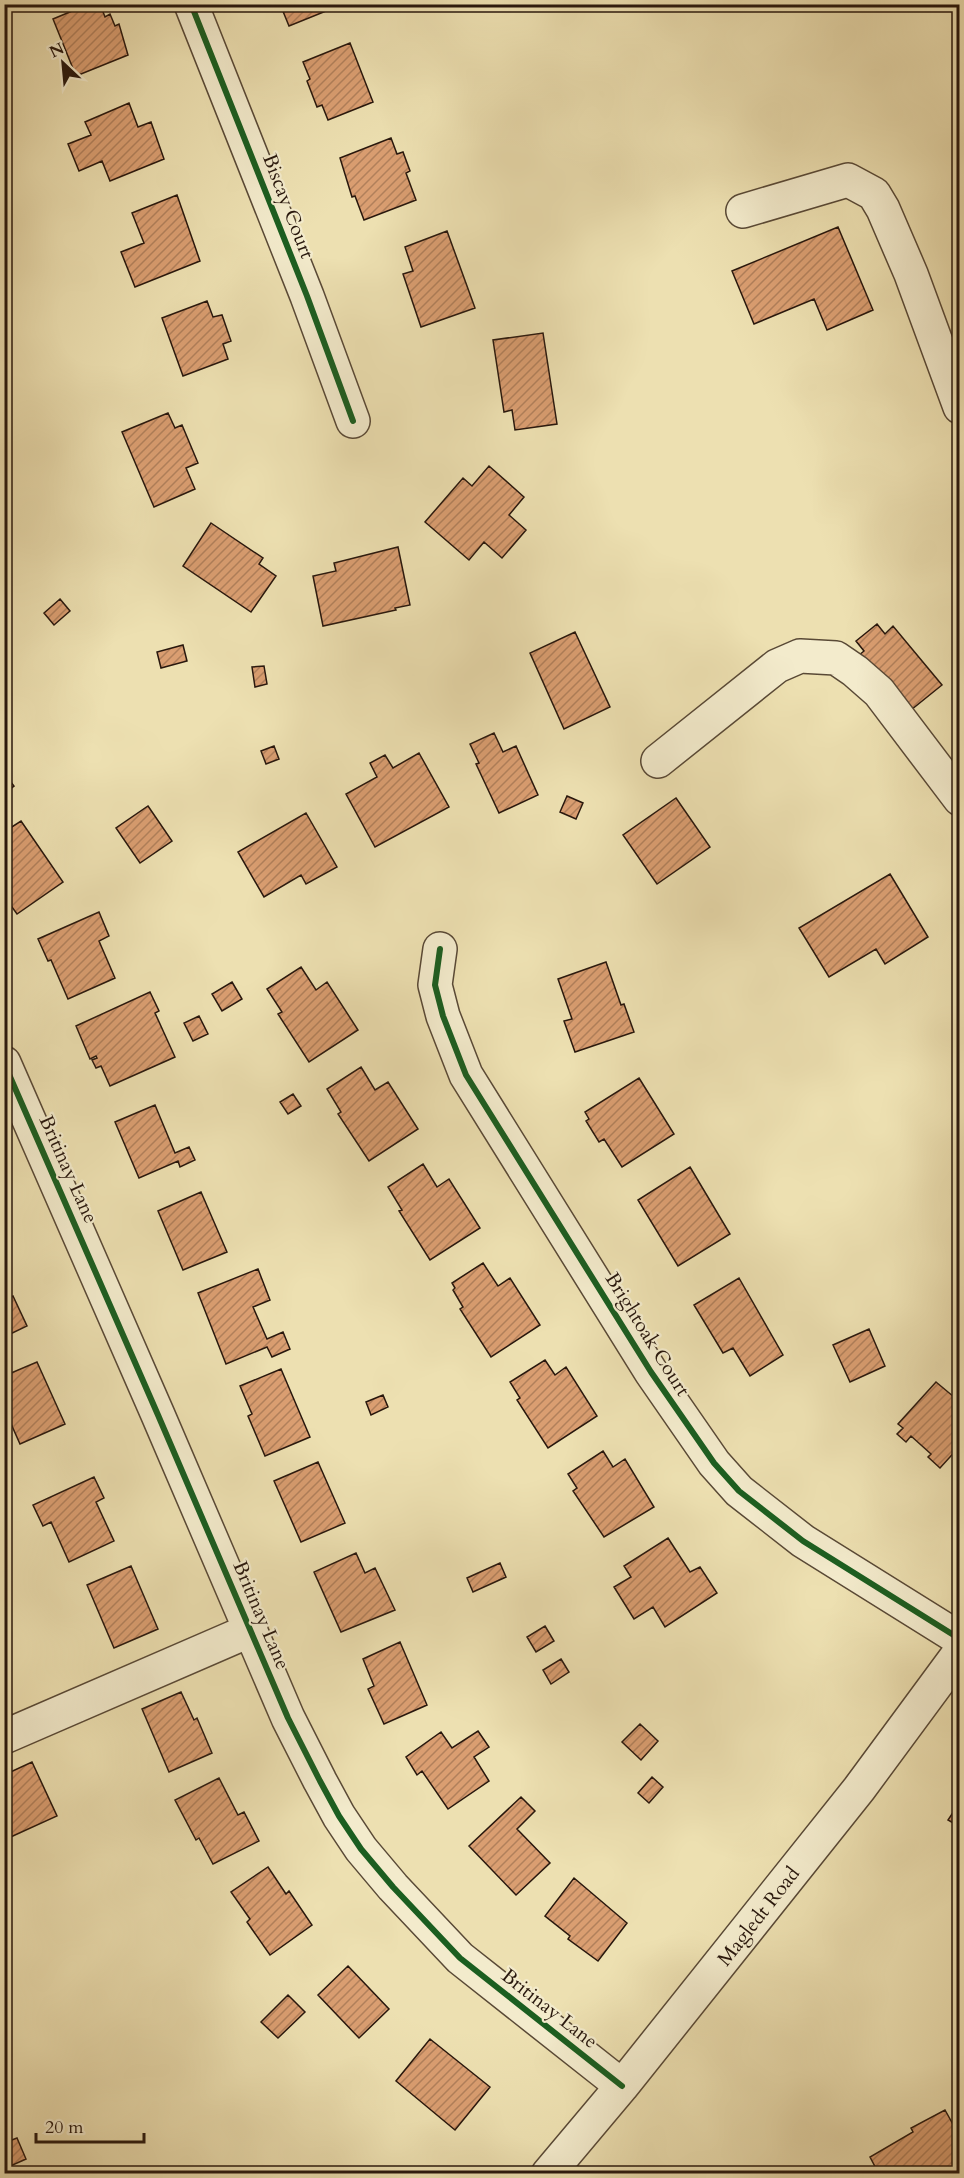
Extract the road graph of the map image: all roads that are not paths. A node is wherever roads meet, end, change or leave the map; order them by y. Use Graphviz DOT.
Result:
graph roads {
  1 [pos="191,4"];
  2 [pos="743,211"];
  3 [pos="960,407"];
  4 [pos="353,421"];
  5 [pos="658,761"];
  6 [pos="960,799"];
  7 [pos="440,949"];
  8 [pos="4,1064"];
  9 [pos="251,1630"];
  10 [pos="960,1639"];
  11 [pos="960,1652"];
  12 [pos="4,1737"];
  13 [pos="622,2086"];
  14 [pos="548,2174"];
  1 -- 4 [label="street, Biscay Court"];
  2 -- 3 [label="street"];
  5 -- 6 [label="street"];
  7 -- 10 [label="street, Brightoak Court"];
  8 -- 9 [label="street, Britinay Lane"];
  9 -- 12 [label="street"];
  9 -- 13 [label="street, Britinay Lane"];
  11 -- 13 [label="street, Magledt Road"];
  13 -- 14 [label="street, Magledt Road"];
}
